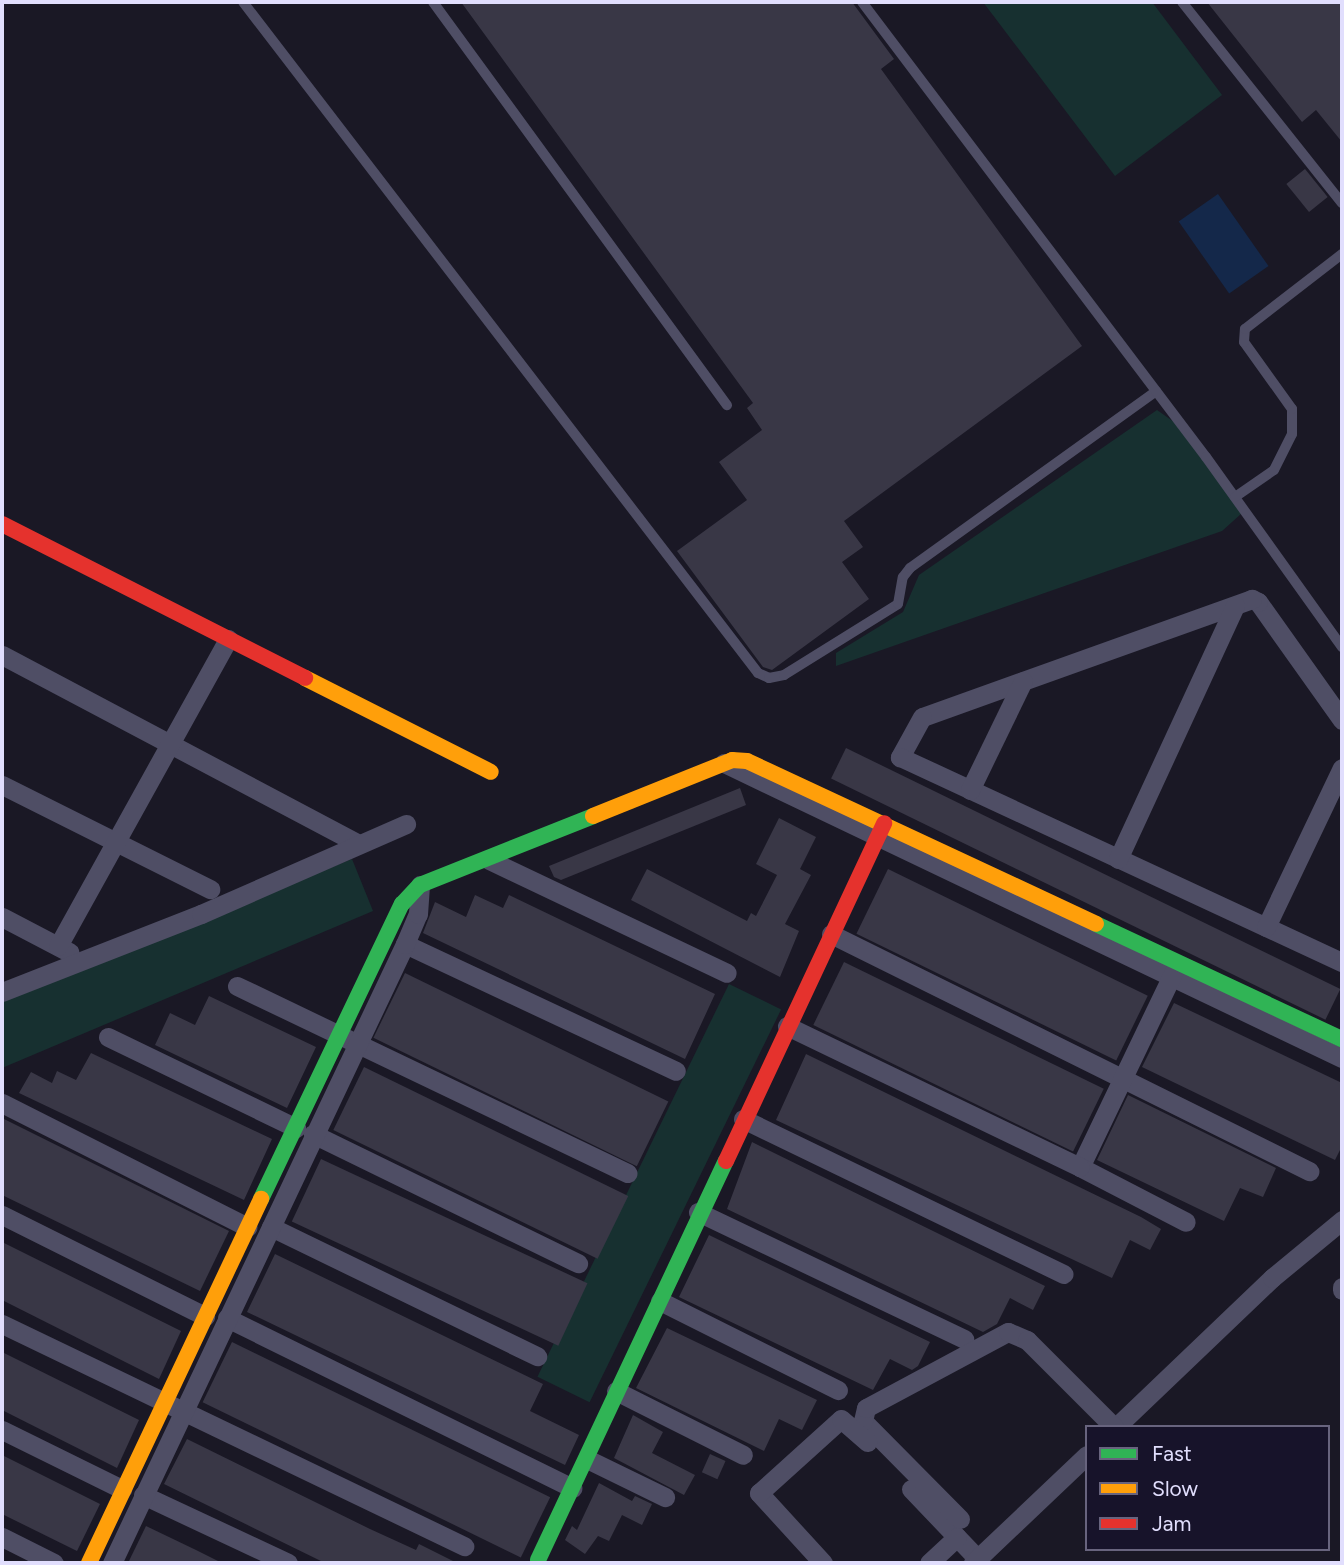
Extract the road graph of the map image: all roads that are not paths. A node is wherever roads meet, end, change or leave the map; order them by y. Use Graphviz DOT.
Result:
graph roads {
  1 [pos="243,2"];
  2 [pos="433,2"];
  3 [pos="862,2"];
  4 [pos="1182,2"];
  5 [pos="1342,202"];
  6 [pos="1342,254"];
  7 [pos="1156,391"];
  8 [pos="727,405"];
  9 [pos="1235,497"];
  10 [pos="2,524"];
  11 [pos="1235,606"];
  12 [pos="228,639"];
  13 [pos="1342,648"];
  14 [pos="2,655"];
  15 [pos="1023,681"];
  16 [pos="1342,720"];
  17 [pos="170,744"];
  18 [pos="723,763"];
  19 [pos="1342,768"];
  20 [pos="491,772"];
  21 [pos="2,785"];
  22 [pos="970,790"];
  23 [pos="405,824"];
  24 [pos="881,830"];
  25 [pos="116,842"];
  26 [pos="359,845"];
  27 [pos="1118,859"];
  28 [pos="489,860"];
  29 [pos="420,885"];
  30 [pos="210,889"];
  31 [pos="2,916"];
  32 [pos="1266,927"];
  33 [pos="831,934"];
  34 [pos="405,944"];
  35 [pos="58,946"];
  36 [pos="84,960"];
  37 [pos="1180,960"];
  38 [pos="1342,962"];
  39 [pos="727,973"];
  40 [pos="1170,978"];
  41 [pos="237,986"];
  42 [pos="2,992"];
  43 [pos="787,1026"];
  44 [pos="339,1034"];
  45 [pos="108,1037"];
  46 [pos="1342,1039"];
  47 [pos="357,1044"];
  48 [pos="1342,1058"];
  49 [pos="676,1071"];
  50 [pos="1122,1076"];
  51 [pos="2,1103"];
  52 [pos="743,1119"];
  53 [pos="304,1131"];
  54 [pos="1080,1167"];
  55 [pos="1309,1171"];
  56 [pos="627,1173"];
  57 [pos="698,1212"];
  58 [pos="2,1214"];
  59 [pos="1342,1220"];
  60 [pos="1186,1222"];
  61 [pos="248,1227"];
  62 [pos="271,1227"];
  63 [pos="578,1263"];
  64 [pos="1064,1274"];
  65 [pos="660,1301"];
  66 [pos="205,1316"];
  67 [pos="227,1318"];
  68 [pos="2,1324"];
  69 [pos="964,1339"];
  70 [pos="537,1356"];
  71 [pos="838,1390"];
  72 [pos="616,1391"];
  73 [pos="164,1402"];
  74 [pos="183,1412"];
  75 [pos="1113,1425"];
  76 [pos="1117,1425"];
  77 [pos="2,1430"];
  78 [pos="743,1455"];
  79 [pos="1085,1457"];
  80 [pos="587,1459"];
  81 [pos="572,1488"];
  82 [pos="122,1489"];
  83 [pos="143,1495"];
  84 [pos="665,1497"];
  85 [pos="958,1528"];
  86 [pos="2,1537"];
  87 [pos="464,1546"];
  88 [pos="538,1560"];
  89 [pos="975,1561"];
  90 [pos="54,1563"];
  91 [pos="89,1563"];
  92 [pos="112,1563"];
  93 [pos="288,1563"];
  94 [pos="822,1563"];
  95 [pos="929,1563"];
  1 -- 7 [label="lane"];
  2 -- 8 [label="lane"];
  3 -- 7 [label="lane"];
  4 -- 5 [label="lane"];
  6 -- 9 [label="lane"];
  7 -- 9 [label="lane"];
  9 -- 13 [label="lane"];
  10 -- 12 [label="street"];
  11 -- 15 [label="street"];
  11 -- 16 [label="street"];
  11 -- 27 [label="street"];
  12 -- 17 [label="street"];
  12 -- 20 [label="street"];
  14 -- 17 [label="street"];
  15 -- 22 [label="street"];
  15 -- 22 [label="street"];
  17 -- 25 [label="street"];
  17 -- 26 [label="street"];
  18 -- 24 [label="street"];
  18 -- 28 [label="street"];
  19 -- 32 [label="street"];
  21 -- 25 [label="street"];
  22 -- 27 [label="street"];
  23 -- 26 [label="street"];
  24 -- 33 [label="street"];
  24 -- 37 [label="street"];
  24 -- 40 [label="street"];
  25 -- 30 [label="street"];
  25 -- 35 [label="street"];
  26 -- 36 [label="street"];
  27 -- 32 [label="street"];
  28 -- 29 [label="street"];
  28 -- 39 [label="street"];
  29 -- 34 [label="street"];
  29 -- 44 [label="street"];
  31 -- 35 [label="street"];
  32 -- 38 [label="street"];
  33 -- 43 [label="street"];
  33 -- 50 [label="street"];
  34 -- 47 [label="street"];
  34 -- 49 [label="street"];
  35 -- 36 [label="street"];
  36 -- 42 [label="street"];
  37 -- 40 [label="street"];
  37 -- 46 [label="street"];
  40 -- 48 [label="street"];
  40 -- 50 [label="street"];
  41 -- 44 [label="street"];
  43 -- 52 [label="street"];
  43 -- 54 [label="street"];
  44 -- 47 [label="street"];
  44 -- 53 [label="street"];
  45 -- 53 [label="street"];
  47 -- 53 [label="street"];
  47 -- 56 [label="street"];
  50 -- 54 [label="street"];
  50 -- 55 [label="street"];
  51 -- 61 [label="street"];
  52 -- 57 [label="street"];
  52 -- 64 [label="street"];
  53 -- 61 [label="street"];
  53 -- 62 [label="street"];
  53 -- 63 [label="street"];
  54 -- 60 [label="street"];
  57 -- 65 [label="street"];
  57 -- 69 [label="street"];
  58 -- 66 [label="street"];
  59 -- 76 [label="street"];
  61 -- 66 [label="street"];
  62 -- 67 [label="street"];
  62 -- 70 [label="street"];
  65 -- 71 [label="street"];
  65 -- 72 [label="street"];
  66 -- 73 [label="street"];
  67 -- 74 [label="street"];
  67 -- 81 [label="street"];
  68 -- 73 [label="street"];
  72 -- 78 [label="street"];
  72 -- 80 [label="street"];
  73 -- 74 [label="street"];
  73 -- 82 [label="street"];
  74 -- 83 [label="street"];
  74 -- 87 [label="street"];
  75 -- 85 [label="street"];
  77 -- 82 [label="street"];
  79 -- 89 [label="street"];
  80 -- 81 [label="street"];
  80 -- 84 [label="street"];
  81 -- 88 [label="street"];
  82 -- 91 [label="street"];
  83 -- 92 [label="street"];
  83 -- 93 [label="street"];
  85 -- 89 [label="street"];
  85 -- 94 [label="street"];
  85 -- 95 [label="street"];
  86 -- 90 [label="street"];
}
